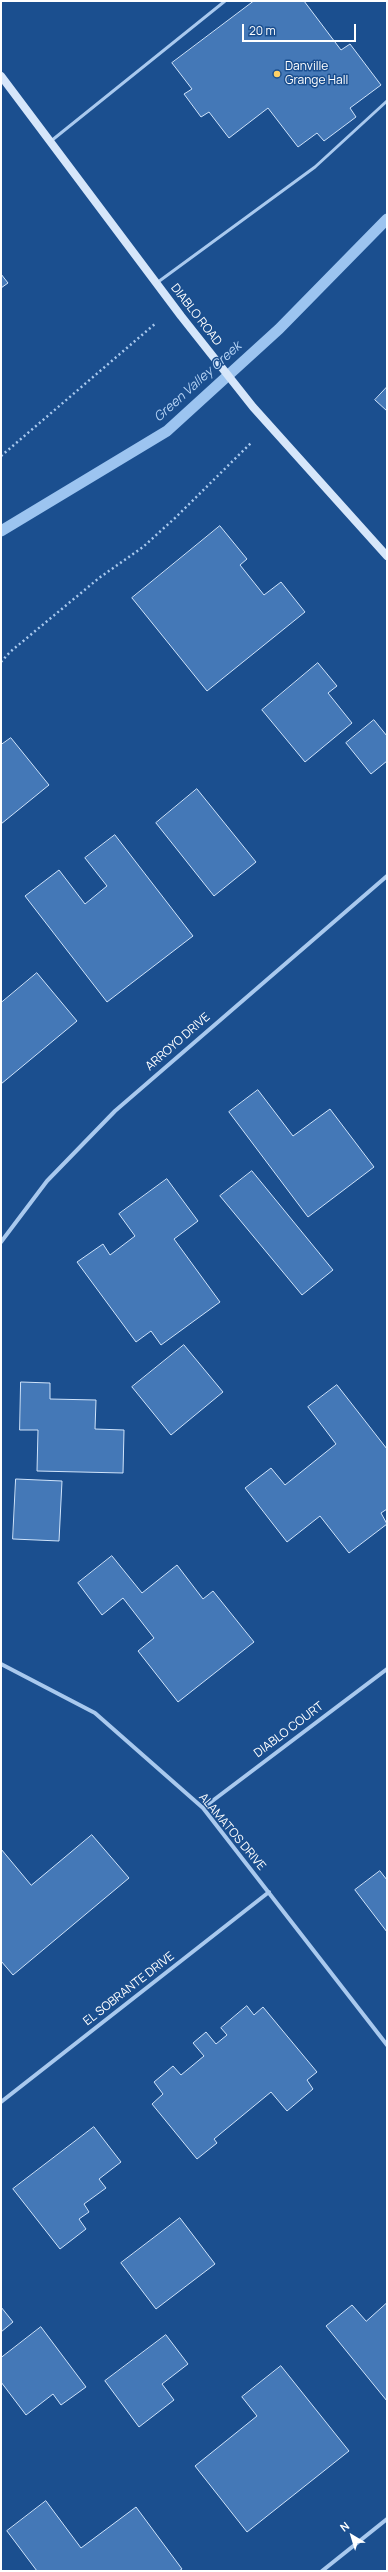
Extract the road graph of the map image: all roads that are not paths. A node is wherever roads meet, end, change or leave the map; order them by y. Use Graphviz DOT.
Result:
graph roads {
  1 [pos="225,1"];
  2 [pos="1,77"];
  3 [pos="387,101"];
  4 [pos="49,142"];
  5 [pos="156,283"];
  6 [pos="387,556"];
  7 [pos="387,876"];
  8 [pos="1,1242"];
  9 [pos="1,1664"];
  10 [pos="387,1669"];
  11 [pos="203,1808"];
  12 [pos="269,1892"];
  13 [pos="387,2045"];
  14 [pos="1,2102"];
  15 [pos="387,2520"];
  16 [pos="322,2571"];
  1 -- 4 [label="lane"];
  2 -- 4 [label="street, DIABLO ROAD"];
  3 -- 5 [label="lane"];
  4 -- 5 [label="street, DIABLO ROAD"];
  5 -- 6 [label="street, DIABLO ROAD"];
  7 -- 8 [label="street, ARROYO DRIVE"];
  9 -- 11 [label="street, ALAMATOS DRIVE"];
  10 -- 11 [label="street, DIABLO COURT"];
  11 -- 12 [label="street, ALAMATOS DRIVE"];
  12 -- 13 [label="street, ALAMATOS DRIVE"];
  12 -- 14 [label="street, EL SOBRANTE DRIVE"];
  15 -- 16 [label="street"];
}
